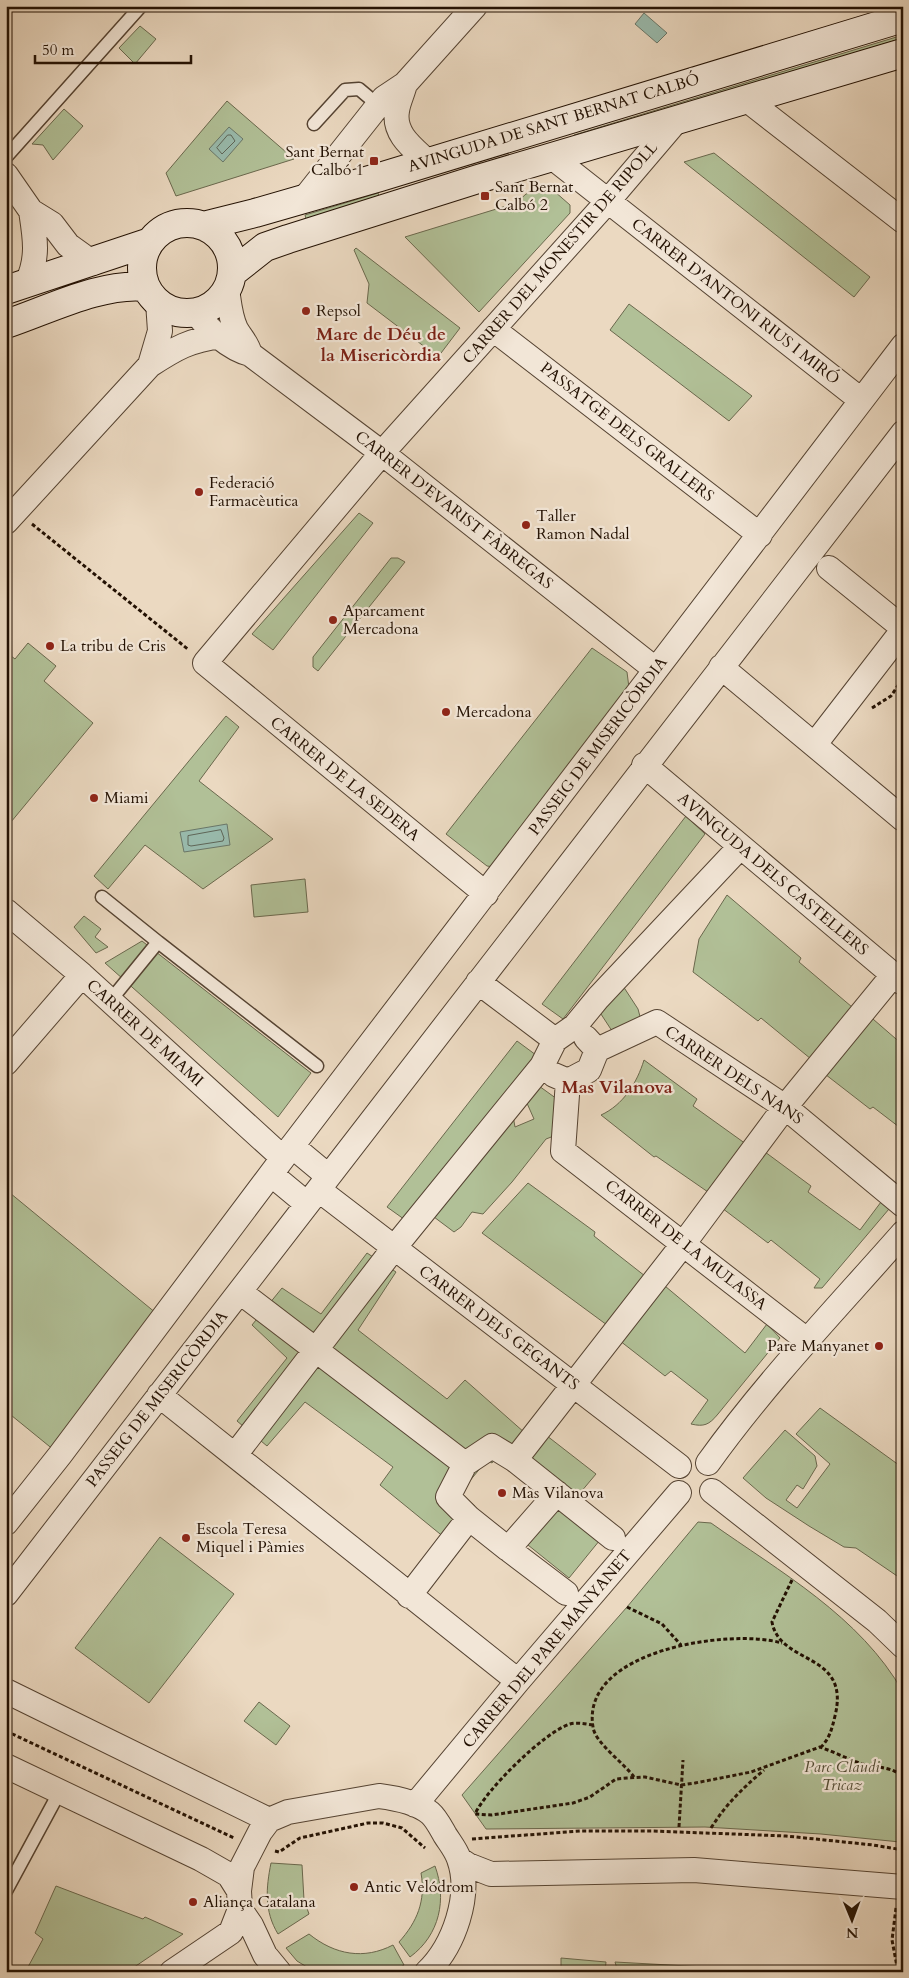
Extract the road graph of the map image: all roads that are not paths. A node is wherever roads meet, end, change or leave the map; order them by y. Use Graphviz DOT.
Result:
graph roads {
  1 [pos="140,6"];
  2 [pos="475,6"];
  3 [pos="903,18"];
  4 [pos="903,53"];
  5 [pos="405,84"];
  6 [pos="746,99"];
  7 [pos="378,105"];
  8 [pos="677,120"];
  9 [pos="314,124"];
  10 [pos="6,157"];
  11 [pos="552,158"];
  12 [pos="428,162"];
  13 [pos="6,176"];
  14 [pos="304,199"];
  15 [pos="608,201"];
  16 [pos="31,211"];
  17 [pos="903,221"];
  18 [pos="203,226"];
  19 [pos="150,242"];
  20 [pos="93,263"];
  21 [pos="229,281"];
  22 [pos="17,287"];
  23 [pos="152,294"];
  24 [pos="192,312"];
  25 [pos="6,324"];
  26 [pos="493,330"];
  27 [pos="220,336"];
  28 [pos="903,346"];
  29 [pos="176,348"];
  30 [pos="250,354"];
  31 [pos="150,365"];
  32 [pos="861,400"];
  33 [pos="903,433"];
  34 [pos="382,453"];
  35 [pos="11,516"];
  36 [pos="760,534"];
  37 [pos="829,568"];
  38 [pos="903,629"];
  39 [pos="205,663"];
  40 [pos="721,666"];
  41 [pos="656,669"];
  42 [pos="815,744"];
  43 [pos="644,765"];
  44 [pos="903,819"];
  45 [pos="740,847"];
  46 [pos="486,894"];
  47 [pos="102,897"];
  48 [pos="6,911"];
  49 [pos="158,942"];
  50 [pos="82,975"];
  51 [pos="898,979"];
  52 [pos="478,982"];
  53 [pos="110,1002"];
  54 [pos="575,1026"];
  55 [pos="555,1040"];
  56 [pos="597,1050"];
  57 [pos="6,1063"];
  58 [pos="317,1066"];
  59 [pos="542,1066"];
  60 [pos="568,1080"];
  61 [pos="784,1107"];
  62 [pos="282,1160"];
  63 [pos="318,1190"];
  64 [pos="903,1205"];
  65 [pos="903,1233"];
  66 [pos="684,1243"];
  67 [pos="394,1248"];
  68 [pos="903,1257"];
  69 [pos="240,1292"];
  70 [pos="808,1341"];
  71 [pos="317,1350"];
  72 [pos="574,1386"];
  73 [pos="159,1395"];
  74 [pos="235,1455"];
  75 [pos="515,1460"];
  76 [pos="465,1464"];
  77 [pos="679,1466"];
  78 [pos="712,1478"];
  79 [pos="558,1493"];
  80 [pos="679,1493"];
  81 [pos="469,1518"];
  82 [pos="6,1523"];
  83 [pos="613,1538"];
  84 [pos="508,1549"];
  85 [pos="566,1593"];
  86 [pos="6,1594"];
  87 [pos="409,1596"];
  88 [pos="903,1646"];
  89 [pos="518,1681"];
  90 [pos="6,1690"];
  91 [pos="6,1766"];
  92 [pos="60,1791"];
  93 [pos="415,1805"];
  94 [pos="269,1820"];
  95 [pos="459,1858"];
  96 [pos="491,1874"];
  97 [pos="6,1891"];
  98 [pos="900,1895"];
  99 [pos="462,1898"];
  100 [pos="239,1900"];
  101 [pos="172,1972"];
  102 [pos="280,1972"];
  103 [pos="427,1972"];
  1 -- 10 [label="lane"];
  2 -- 5 [label="street"];
  3 -- 12 [label="main road, AVINGUDA DE SANT BERNAT CALBÓ"];
  4 -- 6 [label="main road, AVINGUDA DE SANT BERNAT CALBÓ"];
  5 -- 7 [label="street"];
  5 -- 12 [label="street"];
  6 -- 8 [label="main road, AVINGUDA DE SANT BERNAT CALBÓ"];
  6 -- 17 [label="street"];
  7 -- 9 [label="lane"];
  7 -- 14 [label="street"];
  8 -- 11 [label="main road, AVINGUDA DE SANT BERNAT CALBÓ"];
  8 -- 15 [label="street, CARRER DEL MONESTIR DE RIPOLL"];
  11 -- 15 [label="street, CARRER D'ANTONI RIUS I MIRÓ"];
  11 -- 21 [label="main road, AVINGUDA DE SANT BERNAT CALBÓ"];
  12 -- 14 [label="main road, AVINGUDA DE SANT BERNAT CALBÓ"];
  13 -- 16 [label="street"];
  14 -- 18 [label="main road, AVINGUDA DE SANT BERNAT CALBÓ"];
  15 -- 26 [label="street, CARRER DEL MONESTIR DE RIPOLL"];
  15 -- 32 [label="street, CARRER D'ANTONI RIUS I MIRÓ"];
  16 -- 20 [label="street"];
  16 -- 22 [label="street"];
  18 -- 19 [label="main road"];
  18 -- 21 [label="main road"];
  19 -- 20 [label="main road"];
  19 -- 23 [label="main road"];
  20 -- 22 [label="main road"];
  21 -- 24 [label="main road"];
  21 -- 30 [label="street, CARRER D'EVARIST FÀBREGAS"];
  23 -- 24 [label="main road"];
  23 -- 25 [label="main road"];
  23 -- 31 [label="street"];
  24 -- 27 [label="street, CARRER D'EVARIST FÀBREGAS"];
  24 -- 29 [label="street"];
  26 -- 34 [label="street, CARRER DEL MONESTIR DE RIPOLL"];
  26 -- 36 [label="street, PASSATGE DELS GRALLERS"];
  27 -- 29 [label="street"];
  27 -- 30 [label="street, CARRER D'EVARIST FÀBREGAS"];
  28 -- 32 [label="street, PASSEIG DE MISERICÒRDIA"];
  29 -- 31 [label="street"];
  30 -- 34 [label="street, CARRER D'EVARIST FÀBREGAS"];
  31 -- 35 [label="street"];
  32 -- 36 [label="street, PASSEIG DE MISERICÒRDIA"];
  33 -- 40 [label="street, PASSEIG DE MISERICÒRDIA"];
  34 -- 39 [label="street, CARRER DEL MONESTIR DE RIPOLL"];
  34 -- 41 [label="street, CARRER D'EVARIST FÀBREGAS"];
  36 -- 41 [label="street, PASSEIG DE MISERICÒRDIA"];
  37 -- 38 [label="street"];
  38 -- 42 [label="street"];
  39 -- 46 [label="street, CARRER DE LA SEDERA"];
  40 -- 42 [label="street"];
  40 -- 43 [label="street, PASSEIG DE MISERICÒRDIA"];
  41 -- 46 [label="street, PASSEIG DE MISERICÒRDIA"];
  42 -- 44 [label="street"];
  43 -- 45 [label="street, AVINGUDA DELS CASTELLERS"];
  43 -- 52 [label="street, PASSEIG DE MISERICÒRDIA"];
  45 -- 51 [label="street, AVINGUDA DELS CASTELLERS"];
  45 -- 54 [label="street"];
  46 -- 62 [label="street, PASSEIG DE MISERICÒRDIA"];
  47 -- 49 [label="lane"];
  48 -- 50 [label="street, CARRER DE MIAMI"];
  49 -- 53 [label="lane"];
  49 -- 58 [label="lane"];
  50 -- 53 [label="street, CARRER DE MIAMI"];
  50 -- 57 [label="street"];
  51 -- 61 [label="street"];
  52 -- 55 [label="street"];
  52 -- 63 [label="street, PASSEIG DE MISERICÒRDIA"];
  53 -- 62 [label="street, CARRER DE MIAMI"];
  54 -- 55 [label="street"];
  54 -- 56 [label="street"];
  55 -- 59 [label="street"];
  56 -- 60 [label="street"];
  56 -- 61 [label="street, CARRER DELS NANS"];
  59 -- 60 [label="street"];
  59 -- 67 [label="street"];
  60 -- 66 [label="street, CARRER DE LA MULASSA"];
  61 -- 64 [label="street, CARRER DELS NANS"];
  61 -- 66 [label="street"];
  62 -- 63 [label="street"];
  62 -- 63 [label="street"];
  62 -- 82 [label="street, PASSEIG DE MISERICÒRDIA"];
  63 -- 67 [label="street, CARRER DELS GEGANTS"];
  63 -- 69 [label="street, PASSEIG DE MISERICÒRDIA"];
  65 -- 70 [label="street"];
  66 -- 70 [label="street, CARRER DE LA MULASSA"];
  66 -- 72 [label="street"];
  67 -- 71 [label="street"];
  67 -- 72 [label="street, CARRER DELS GEGANTS"];
  68 -- 78 [label="street"];
  69 -- 71 [label="street"];
  69 -- 73 [label="street, PASSEIG DE MISERICÒRDIA"];
  70 -- 78 [label="street"];
  71 -- 74 [label="street"];
  71 -- 76 [label="street"];
  72 -- 75 [label="street"];
  72 -- 77 [label="street, CARRER DELS GEGANTS"];
  73 -- 74 [label="street"];
  73 -- 86 [label="street, PASSEIG DE MISERICÒRDIA"];
  74 -- 87 [label="street"];
  75 -- 76 [label="street"];
  75 -- 79 [label="street"];
  76 -- 81 [label="street"];
  77 -- 78 [label="street"];
  77 -- 80 [label="street"];
  78 -- 80 [label="street"];
  78 -- 88 [label="street"];
  79 -- 83 [label="street"];
  79 -- 84 [label="street"];
  80 -- 89 [label="street, CARRER DEL PARE MANYANET"];
  81 -- 84 [label="street"];
  81 -- 87 [label="street"];
  84 -- 85 [label="street"];
  87 -- 89 [label="street"];
  89 -- 93 [label="street, CARRER DEL PARE MANYANET"];
  90 -- 94 [label="street"];
  91 -- 92 [label="street"];
  92 -- 97 [label="lane"];
  92 -- 100 [label="street"];
  93 -- 94 [label="street"];
  93 -- 95 [label="street"];
  94 -- 100 [label="street"];
  95 -- 96 [label="street"];
  95 -- 99 [label="street"];
  96 -- 98 [label="street"];
  96 -- 99 [label="street"];
  99 -- 103 [label="street"];
  100 -- 101 [label="street"];
  100 -- 102 [label="street"];
}
